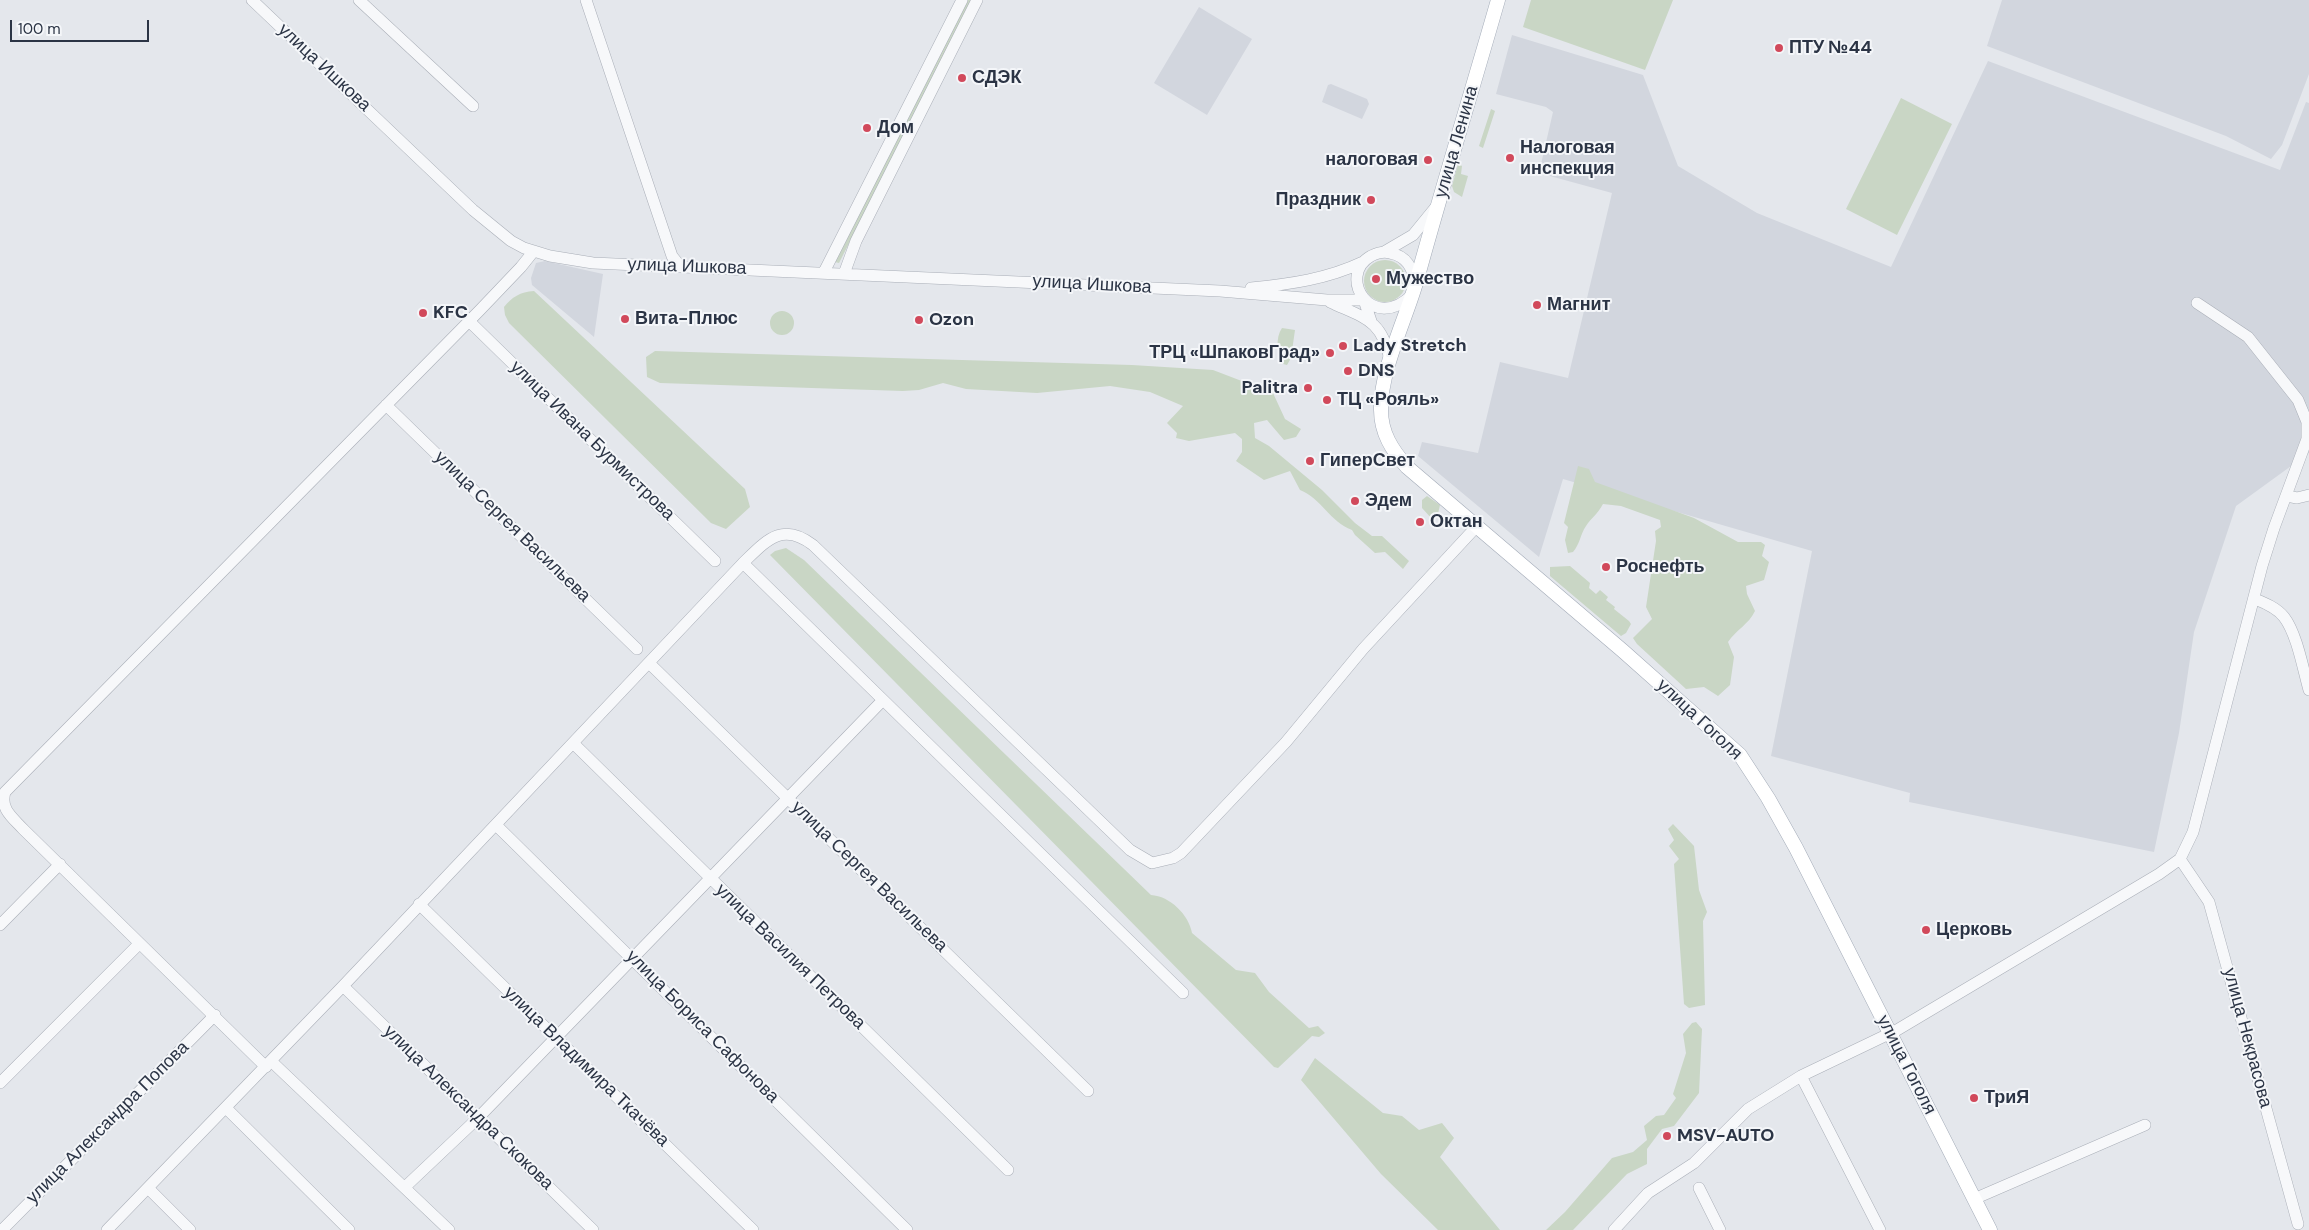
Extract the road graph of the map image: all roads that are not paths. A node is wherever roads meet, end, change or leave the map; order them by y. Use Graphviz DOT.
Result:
graph roads {
  1 [pos="252,0"];
  2 [pos="359,0"];
  3 [pos="586,0"];
  4 [pos="962,0"];
  5 [pos="977,0"];
  6 [pos="1498,0"];
  7 [pos="474,106"];
  8 [pos="1440,200"];
  9 [pos="533,252"];
  10 [pos="1383,252"];
  11 [pos="1363,262"];
  12 [pos="680,266"];
  13 [pos="824,272"];
  14 [pos="844,274"];
  15 [pos="1414,289"];
  16 [pos="1220,290"];
  17 [pos="1327,300"];
  18 [pos="1364,300"];
  19 [pos="2197,303"];
  20 [pos="1371,320"];
  21 [pos="469,321"];
  22 [pos="1390,361"];
  23 [pos="386,405"];
  24 [pos="2308,437"];
  25 [pos="2309,495"];
  26 [pos="2286,496"];
  27 [pos="1477,526"];
  28 [pos="716,562"];
  29 [pos="743,563"];
  30 [pos="2255,599"];
  31 [pos="637,649"];
  32 [pos="648,663"];
  33 [pos="2309,690"];
  34 [pos="882,701"];
  35 [pos="573,743"];
  36 [pos="789,798"];
  37 [pos="2,807"];
  38 [pos="496,825"];
  39 [pos="2180,859"];
  40 [pos="60,864"];
  41 [pos="708,878"];
  42 [pos="419,904"];
  43 [pos="0,925"];
  44 [pos="139,944"];
  45 [pos="632,958"];
  46 [pos="343,986"];
  47 [pos="1183,993"];
  48 [pos="215,1015"];
  49 [pos="1890,1034"];
  50 [pos="555,1037"];
  51 [pos="268,1064"];
  52 [pos="1801,1076"];
  53 [pos="0,1083"];
  54 [pos="1088,1091"];
  55 [pos="226,1108"];
  56 [pos="478,1118"];
  57 [pos="2145,1125"];
  58 [pos="1008,1170"];
  59 [pos="406,1187"];
  60 [pos="148,1188"];
  61 [pos="1699,1188"];
  62 [pos="1974,1199"];
  63 [pos="2298,1224"];
  64 [pos="2,1230"];
  65 [pos="107,1230"];
  66 [pos="190,1230"];
  67 [pos="349,1230"];
  68 [pos="449,1230"];
  69 [pos="593,1230"];
  70 [pos="753,1230"];
  71 [pos="907,1230"];
  72 [pos="1614,1230"];
  73 [pos="1720,1230"];
  74 [pos="1880,1230"];
  75 [pos="1990,1230"];
  1 -- 9 [label="street, улица Ишкова"];
  2 -- 7 [label="street"];
  3 -- 12 [label="street"];
  4 -- 13 [label="street"];
  5 -- 14 [label="street"];
  6 -- 8 [label="main road, улица Ленина"];
  8 -- 10 [label="street"];
  8 -- 15 [label="main road, улица Ленина"];
  9 -- 12 [label="street, улица Ишкова"];
  9 -- 21 [label="street"];
  10 -- 11 [label="street"];
  10 -- 15 [label="street"];
  11 -- 16 [label="street, улица Ишкова"];
  11 -- 18 [label="street"];
  12 -- 13 [label="street, улица Ишкова"];
  13 -- 14 [label="street, улица Ишкова"];
  14 -- 16 [label="street, улица Ишкова"];
  15 -- 18 [label="street"];
  15 -- 22 [label="main road, улица Гоголя"];
  16 -- 17 [label="street, улица Ишкова"];
  17 -- 18 [label="street, улица Ишкова"];
  17 -- 20 [label="street"];
  18 -- 20 [label="street, улица Гоголя"];
  19 -- 24 [label="street"];
  20 -- 22 [label="street, улица Гоголя"];
  21 -- 23 [label="street"];
  21 -- 28 [label="street, улица Ивана Бурмистрова"];
  22 -- 27 [label="main road, улица Гоголя"];
  23 -- 31 [label="street, улица Сергея Васильева"];
  23 -- 37 [label="street"];
  24 -- 26 [label="street"];
  25 -- 26 [label="street"];
  26 -- 30 [label="street"];
  27 -- 29 [label="street"];
  27 -- 49 [label="main road, улица Гоголя"];
  29 -- 32 [label="street"];
  29 -- 34 [label="street"];
  30 -- 33 [label="street"];
  30 -- 39 [label="street"];
  32 -- 35 [label="street"];
  32 -- 36 [label="street, улица Сергея Васильева"];
  34 -- 36 [label="street"];
  34 -- 47 [label="street"];
  35 -- 38 [label="street"];
  35 -- 41 [label="street, улица Василия Петрова"];
  36 -- 41 [label="street"];
  36 -- 54 [label="street, улица Сергея Васильева"];
  37 -- 40 [label="street"];
  38 -- 42 [label="street"];
  38 -- 45 [label="street, улица Бориса Сафонова"];
  39 -- 49 [label="street"];
  39 -- 63 [label="street, улица Некрасова"];
  40 -- 43 [label="street"];
  40 -- 44 [label="street"];
  41 -- 45 [label="street"];
  41 -- 58 [label="street, улица Василия Петрова"];
  42 -- 46 [label="street"];
  42 -- 50 [label="street, улица Владимира Ткачёва"];
  44 -- 48 [label="street"];
  44 -- 53 [label="street"];
  45 -- 50 [label="street"];
  45 -- 71 [label="street, улица Бориса Сафонова"];
  46 -- 51 [label="street"];
  46 -- 56 [label="street, улица Александра Скокова"];
  48 -- 51 [label="street"];
  48 -- 64 [label="street, улица Александра Попова"];
  49 -- 52 [label="street"];
  49 -- 62 [label="main road, улица Гоголя"];
  50 -- 56 [label="street"];
  50 -- 70 [label="street, улица Владимира Ткачёва"];
  51 -- 55 [label="street"];
  51 -- 59 [label="street"];
  52 -- 72 [label="street"];
  52 -- 74 [label="street"];
  55 -- 60 [label="street"];
  55 -- 67 [label="street"];
  56 -- 59 [label="street"];
  56 -- 69 [label="street, улица Александра Скокова"];
  57 -- 62 [label="street"];
  59 -- 68 [label="street"];
  60 -- 65 [label="street"];
  60 -- 66 [label="street"];
  61 -- 73 [label="street"];
  62 -- 75 [label="main road, улица Гоголя"];
}
